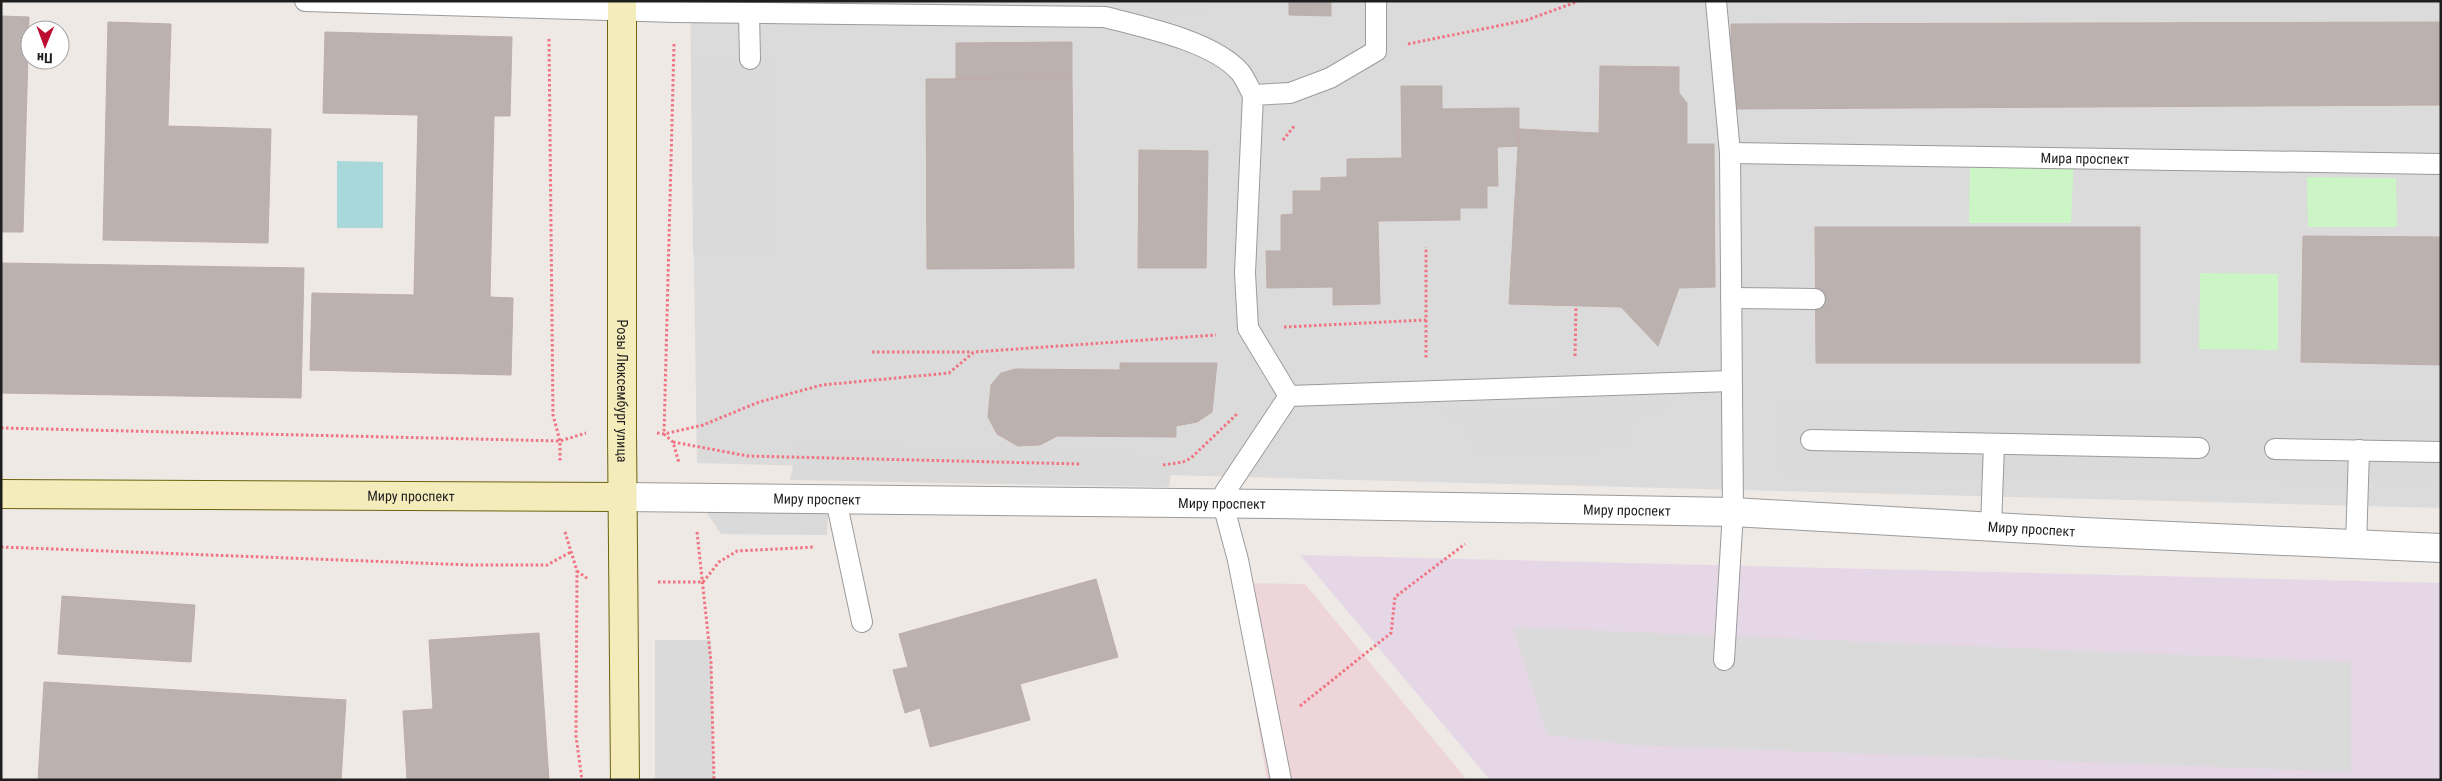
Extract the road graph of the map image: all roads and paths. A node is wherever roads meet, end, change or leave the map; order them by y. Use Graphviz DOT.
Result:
graph roads {
  1 [pos="305,1"];
  2 [pos="1376,1"];
  3 [pos="1579,1"];
  4 [pos="1716,1"];
  5 [pos="622,6"];
  6 [pos="552,8"];
  7 [pos="675,12"];
  8 [pos="749,13"];
  9 [pos="1376,51"];
  10 [pos="750,59"];
  11 [pos="1253,95"];
  12 [pos="1730,153"];
  13 [pos="2441,164"];
  14 [pos="1426,247"];
  15 [pos="1731,298"];
  16 [pos="1815,299"];
  17 [pos="1576,306"];
  18 [pos="1426,320"];
  19 [pos="1248,328"];
  20 [pos="1426,340"];
  21 [pos="872,352"];
  22 [pos="974,352"];
  23 [pos="1731,381"];
  24 [pos="1574,386"];
  25 [pos="1290,396"];
  26 [pos="1,428"];
  27 [pos="622,433"];
  28 [pos="664,434"];
  29 [pos="560,440"];
  30 [pos="1811,440"];
  31 [pos="673,442"];
  32 [pos="1994,444"];
  33 [pos="2199,448"];
  34 [pos="2275,449"];
  35 [pos="2358,450"];
  36 [pos="2441,452"];
  37 [pos="560,459"];
  38 [pos="678,460"];
  39 [pos="1086,464"];
  40 [pos="1156,465"];
  41 [pos="1,494"];
  42 [pos="622,497"];
  43 [pos="836,500"];
  44 [pos="1223,504"];
  45 [pos="1733,512"];
  46 [pos="697,525"];
  47 [pos="563,526"];
  48 [pos="1992,527"];
  49 [pos="1465,544"];
  50 [pos="846,546"];
  51 [pos="2356,546"];
  52 [pos="1,547"];
  53 [pos="2441,548"];
  54 [pos="571,552"];
  55 [pos="577,571"];
  56 [pos="592,582"];
  57 [pos="656,582"];
  58 [pos="703,582"];
  59 [pos="862,622"];
  60 [pos="1724,660"];
  61 [pos="1272,728"];
  62 [pos="582,780"];
  63 [pos="625,780"];
  64 [pos="714,780"];
  65 [pos="1281,780"];
  1 -- 6 [label="lane"];
  2 -- 9 [label="lane"];
  3 -- 9 [label="path"];
  4 -- 12 [label="lane"];
  5 -- 6 [label="lane"];
  5 -- 7 [label="lane"];
  5 -- 27 [label="street, Розы Люксембург улица"];
  6 -- 29 [label="path"];
  7 -- 8 [label="lane"];
  7 -- 28 [label="path"];
  8 -- 10 [label="lane"];
  8 -- 11 [label="lane"];
  9 -- 11 [label="lane"];
  11 -- 19 [label="lane"];
  12 -- 13 [label="lane, Мира проспект"];
  12 -- 15 [label="lane"];
  14 -- 18 [label="path"];
  15 -- 16 [label="lane"];
  15 -- 23 [label="lane"];
  17 -- 24 [label="path"];
  18 -- 19 [label="path"];
  18 -- 20 [label="path"];
  19 -- 22 [label="path"];
  19 -- 25 [label="lane"];
  21 -- 22 [label="path"];
  22 -- 28 [label="path"];
  23 -- 24 [label="lane"];
  23 -- 45 [label="lane"];
  24 -- 25 [label="lane"];
  25 -- 40 [label="path"];
  25 -- 44 [label="lane"];
  26 -- 29 [label="path"];
  27 -- 28 [label="path"];
  27 -- 29 [label="path"];
  27 -- 42 [label="street, Розы Люксембург улица"];
  28 -- 31 [label="path"];
  29 -- 37 [label="path"];
  30 -- 32 [label="lane"];
  31 -- 38 [label="path"];
  31 -- 39 [label="path"];
  32 -- 33 [label="lane"];
  32 -- 48 [label="lane"];
  34 -- 35 [label="lane"];
  35 -- 36 [label="lane"];
  35 -- 51 [label="lane"];
  41 -- 42 [label="street, Миру проспект"];
  42 -- 43 [label="street, Миру проспект"];
  42 -- 63 [label="street, Розы Люксембург улица"];
  43 -- 44 [label="street, Миру проспект"];
  43 -- 50 [label="lane"];
  44 -- 45 [label="street, Миру проспект"];
  44 -- 61 [label="lane"];
  45 -- 48 [label="street, Миру проспект"];
  45 -- 60 [label="lane"];
  46 -- 58 [label="path"];
  47 -- 54 [label="path"];
  48 -- 51 [label="street, Миру проспект"];
  49 -- 61 [label="path"];
  50 -- 58 [label="path"];
  50 -- 59 [label="lane"];
  51 -- 53 [label="street, Миру проспект"];
  52 -- 54 [label="path"];
  54 -- 55 [label="path"];
  55 -- 56 [label="path"];
  55 -- 62 [label="path"];
  57 -- 58 [label="path"];
  58 -- 64 [label="path"];
  61 -- 65 [label="lane"];
}
